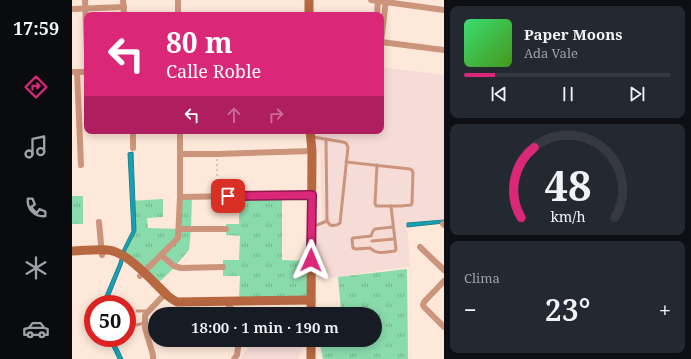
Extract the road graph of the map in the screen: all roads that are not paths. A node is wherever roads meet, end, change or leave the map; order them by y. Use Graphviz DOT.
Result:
graph roads {
  1 [pos="85,0"];
  2 [pos="178,0"];
  3 [pos="309,0"];
  4 [pos="371,0"];
  5 [pos="378,0"];
  6 [pos="386,1"];
  7 [pos="123,3"];
  8 [pos="85,8"];
  9 [pos="72,9"];
  10 [pos="444,10"];
  11 [pos="85,12"];
  12 [pos="178,12"];
  13 [pos="309,12"];
  14 [pos="377,12"];
  15 [pos="384,17"];
  16 [pos="384,42"];
  17 [pos="444,50"];
  18 [pos="74,72"];
  19 [pos="132,134"];
  20 [pos="180,134"];
  21 [pos="310,134"];
  22 [pos="326,139"];
  23 [pos="133,148"];
  24 [pos="312,151"];
  25 [pos="180,154"];
  26 [pos="346,162"];
  27 [pos="81,165"];
  28 [pos="377,165"];
  29 [pos="312,195"];
  30 [pos="180,197"];
  31 [pos="391,206"];
  32 [pos="327,221"];
  33 [pos="99,222"];
  34 [pos="393,227"];
  35 [pos="311,228"];
  36 [pos="179,229"];
  37 [pos="226,229"];
  38 [pos="371,236"];
  39 [pos="394,239"];
  40 [pos="372,241"];
  41 [pos="420,247"];
  42 [pos="370,248"];
  43 [pos="72,252"];
  44 [pos="102,252"];
  45 [pos="161,255"];
  46 [pos="72,256"];
  47 [pos="223,267"];
  48 [pos="444,270"];
  49 [pos="142,274"];
  50 [pos="444,281"];
  51 [pos="162,297"];
  52 [pos="229,306"];
  53 [pos="311,306"];
  54 [pos="153,307"];
  55 [pos="148,310"];
  56 [pos="137,311"];
  57 [pos="148,312"];
  58 [pos="145,323"];
  59 [pos="136,324"];
  60 [pos="444,326"];
  61 [pos="238,347"];
  62 [pos="311,347"];
  63 [pos="153,359"];
  64 [pos="234,359"];
  65 [pos="311,359"];
  1 -- 8 [label="street"];
  2 -- 12 [label="street"];
  3 -- 13 [label="street"];
  4 -- 5 [label="street"];
  5 -- 6 [label="street"];
  5 -- 14 [label="street"];
  6 -- 10 [label="street"];
  6 -- 15 [label="street"];
  7 -- 8 [label="street"];
  8 -- 9 [label="street"];
  8 -- 11 [label="street"];
  16 -- 17 [label="street"];
  18 -- 27 [label="street"];
  19 -- 23 [label="street"];
  20 -- 25 [label="street"];
  21 -- 22 [label="lane"];
  21 -- 24 [label="street"];
  22 -- 26 [label="lane"];
  22 -- 32 [label="lane"];
  24 -- 25 [label="street"];
  24 -- 29 [label="street"];
  25 -- 30 [label="street"];
  26 -- 28 [label="lane"];
  26 -- 32 [label="lane"];
  28 -- 31 [label="lane"];
  28 -- 31 [label="lane"];
  29 -- 30 [label="street"];
  29 -- 35 [label="street"];
  30 -- 36 [label="street"];
  31 -- 34 [label="lane"];
  32 -- 35 [label="lane"];
  33 -- 44 [label="street"];
  34 -- 38 [label="lane"];
  34 -- 39 [label="lane"];
  35 -- 53 [label="street"];
  36 -- 37 [label="street"];
  36 -- 45 [label="street"];
  38 -- 40 [label="lane"];
  38 -- 42 [label="lane"];
  39 -- 40 [label="lane"];
  39 -- 42 [label="lane"];
  40 -- 42 [label="lane"];
  41 -- 48 [label="street"];
  43 -- 44 [label="street"];
  44 -- 46 [label="street"];
  44 -- 49 [label="street"];
  45 -- 47 [label="street"];
  45 -- 49 [label="street"];
  49 -- 51 [label="street"];
  49 -- 53 [label="street"];
  50 -- 60 [label="street"];
  51 -- 52 [label="street"];
  51 -- 54 [label="street"];
  52 -- 53 [label="street"];
  55 -- 56 [label="lane"];
  57 -- 58 [label="street"];
  58 -- 59 [label="lane"];
  58 -- 63 [label="street"];
  61 -- 64 [label="street"];
  62 -- 65 [label="street"];
}
